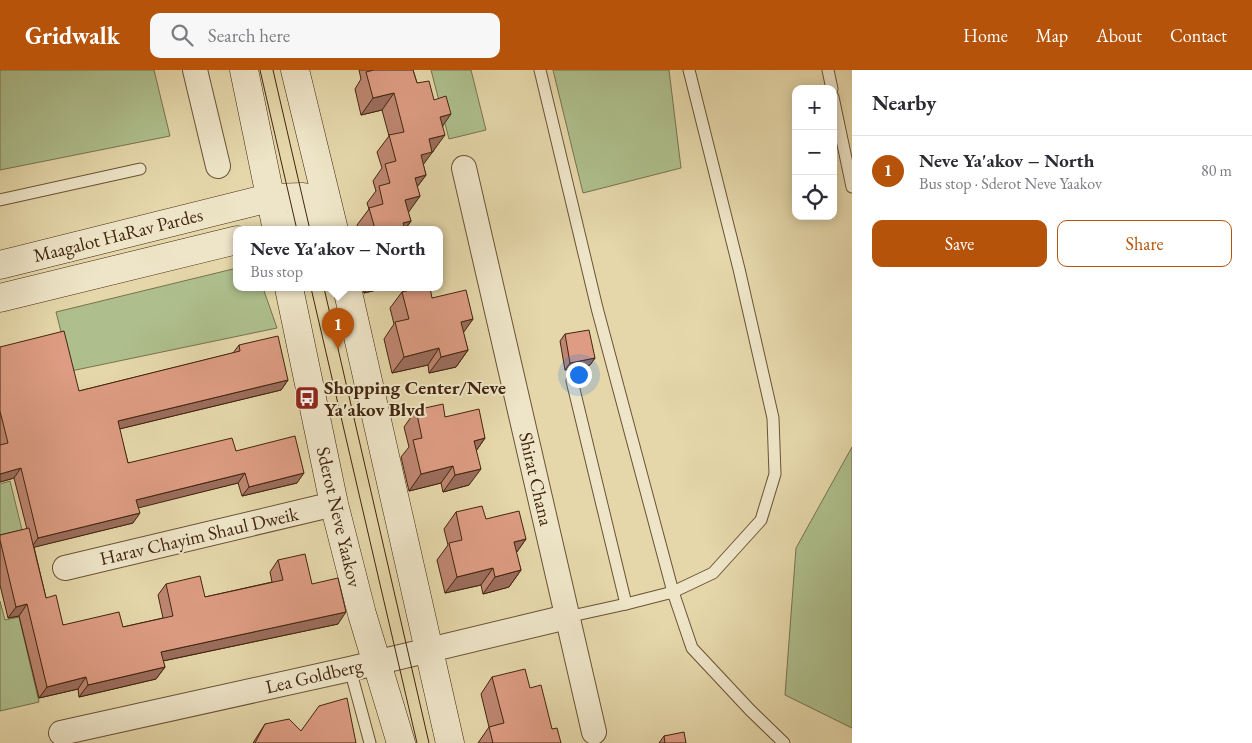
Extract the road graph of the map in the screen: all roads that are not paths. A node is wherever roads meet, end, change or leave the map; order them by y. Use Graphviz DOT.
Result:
graph roads {
  1 [pos="195,70"];
  2 [pos="244,70"];
  3 [pos="295,70"];
  4 [pos="540,70"];
  5 [pos="688,70"];
  6 [pos="828,70"];
  7 [pos="831,85"];
  8 [pos="837,116"];
  9 [pos="218,166"];
  10 [pos="464,168"];
  11 [pos="140,169"];
  12 [pos="852,187"];
  13 [pos="269,198"];
  14 [pos="0,200"];
  15 [pos="327,204"];
  16 [pos="276,226"];
  17 [pos="288,226"];
  18 [pos="333,226"];
  19 [pos="233,241"];
  20 [pos="0,265"];
  21 [pos="290,291"];
  22 [pos="348,291"];
  23 [pos="0,298"];
  24 [pos="572,381"];
  25 [pos="334,504"];
  26 [pos="64,568"];
  27 [pos="673,592"];
  28 [pos="626,604"];
  29 [pos="567,617"];
  30 [pos="430,650"];
  31 [pos="376,662"];
  32 [pos="350,669"];
  33 [pos="594,732"];
  34 [pos="61,733"];
  35 [pos="370,743"];
  36 [pos="401,743"];
  37 [pos="450,743"];
  38 [pos="784,743"];
  1 -- 9 [label="street"];
  2 -- 13 [label="street"];
  3 -- 15 [label="street"];
  4 -- 27 [label="lane"];
  5 -- 27 [label="lane"];
  6 -- 7 [label="lane"];
  8 -- 12 [label="lane"];
  10 -- 29 [label="street, Shirat Chana"];
  11 -- 14 [label="lane"];
  13 -- 15 [label="street, Maagalot HaRav Pardes"];
  13 -- 16 [label="street"];
  13 -- 20 [label="street, Maagalot HaRav Pardes"];
  15 -- 17 [label="street"];
  15 -- 18 [label="street"];
  19 -- 23 [label="street, Maagalot HaRav Pardes"];
  21 -- 25 [label="street, Sderot Neve Yaakov"];
  22 -- 30 [label="street"];
  24 -- 28 [label="lane"];
  25 -- 26 [label="street, Harav Chayim Shaul Dweik"];
  25 -- 31 [label="street, Sderot Neve Yaakov"];
  27 -- 28 [label="lane"];
  27 -- 38 [label="lane"];
  28 -- 29 [label="lane"];
  29 -- 30 [label="street, Lea Goldberg"];
  29 -- 33 [label="street, Shirat Chana"];
  30 -- 31 [label="street, Lea Goldberg"];
  30 -- 37 [label="street"];
  31 -- 32 [label="street, Lea Goldberg"];
  31 -- 36 [label="street, Sderot Neve Yaakov"];
  32 -- 34 [label="street, Lea Goldberg"];
  32 -- 35 [label="lane"];
}
